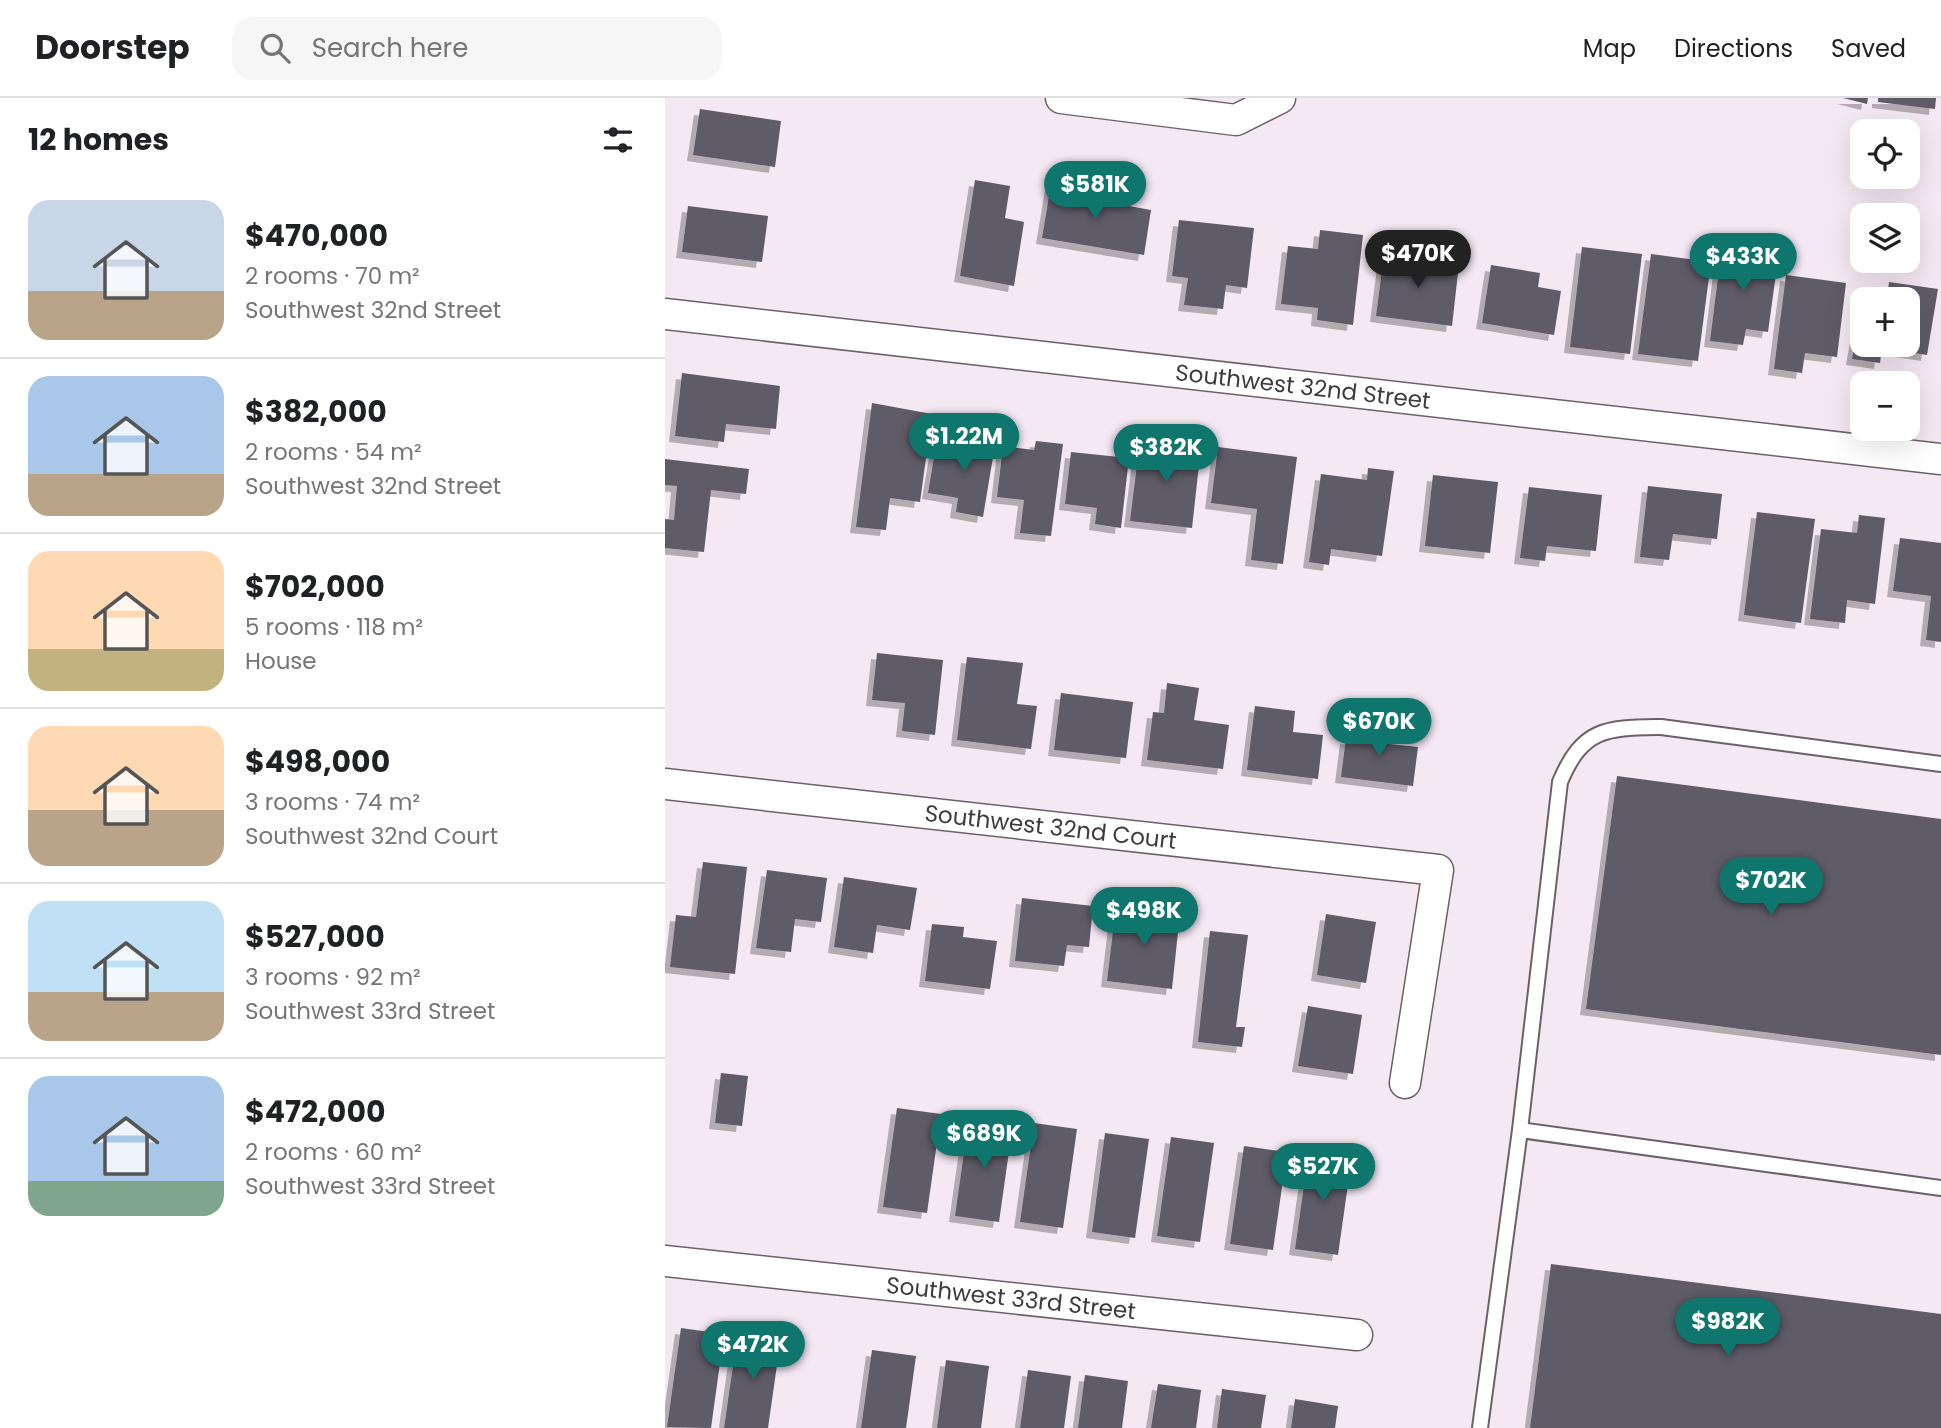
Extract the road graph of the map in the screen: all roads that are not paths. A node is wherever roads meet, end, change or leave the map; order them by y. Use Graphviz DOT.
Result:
graph roads {
  1 [pos="1061,98"];
  2 [pos="1280,98"];
  3 [pos="665,314"];
  4 [pos="1941,459"];
  5 [pos="1941,764"];
  6 [pos="665,784"];
  7 [pos="1405,1083"];
  8 [pos="1520,1130"];
  9 [pos="1941,1188"];
  10 [pos="665,1261"];
  11 [pos="1357,1335"];
  12 [pos="1479,1428"];
  1 -- 2 [label="street"];
  3 -- 4 [label="street, Southwest 32nd Street"];
  5 -- 8 [label="lane"];
  6 -- 7 [label="street, Southwest 32nd Court"];
  8 -- 9 [label="lane"];
  8 -- 12 [label="lane"];
  10 -- 11 [label="street, Southwest 33rd Street"];
}
